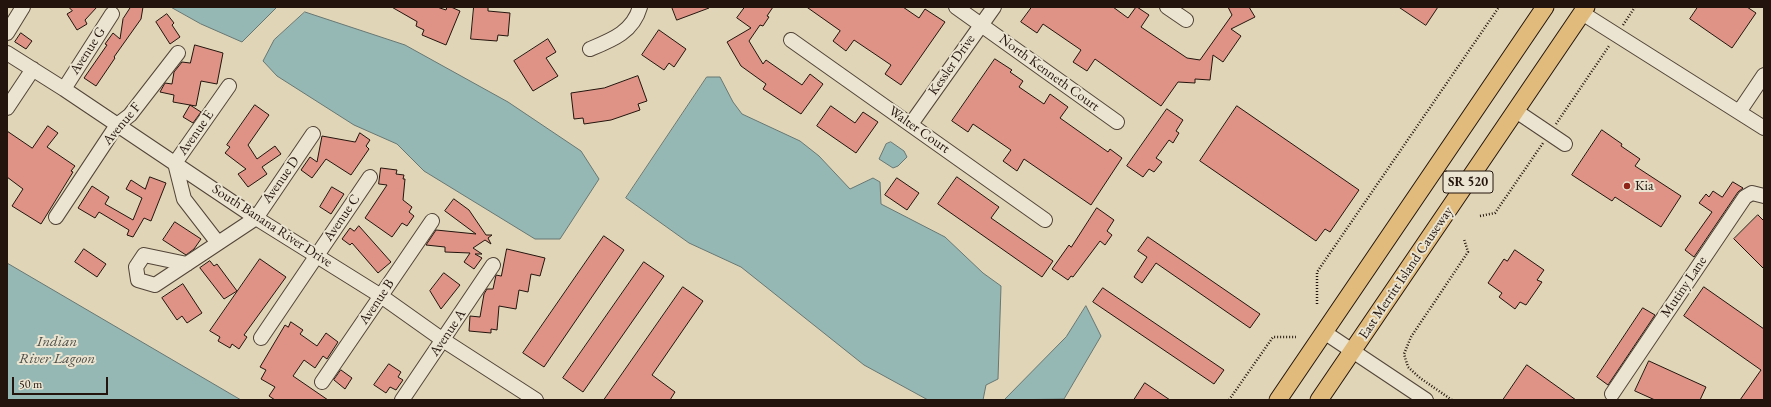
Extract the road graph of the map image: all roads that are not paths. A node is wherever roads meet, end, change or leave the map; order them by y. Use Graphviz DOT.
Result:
graph roads {
  1 [pos="23,7"];
  2 [pos="640,7"];
  3 [pos="956,7"];
  4 [pos="994,7"];
  5 [pos="1167,7"];
  6 [pos="1545,7"];
  7 [pos="1584,10"];
  8 [pos="112,14"];
  9 [pos="1186,20"];
  10 [pos="981,24"];
  11 [pos="7,32"];
  12 [pos="791,40"];
  13 [pos="590,49"];
  14 [pos="7,53"];
  15 [pos="178,53"];
  16 [pos="33,69"];
  17 [pos="1764,75"];
  18 [pos="229,86"];
  19 [pos="64,89"];
  20 [pos="7,108"];
  21 [pos="1516,111"];
  22 [pos="1739,112"];
  23 [pos="1117,122"];
  24 [pos="911,124"];
  25 [pos="117,125"];
  26 [pos="1764,128"];
  27 [pos="313,134"];
  28 [pos="1565,144"];
  29 [pos="175,163"];
  30 [pos="370,177"];
  31 [pos="1764,196"];
  32 [pos="56,217"];
  33 [pos="256,218"];
  34 [pos="1045,220"];
  35 [pos="432,221"];
  36 [pos="218,243"];
  37 [pos="317,255"];
  38 [pos="187,264"];
  39 [pos="493,265"];
  40 [pos="381,296"];
  41 [pos="1324,332"];
  42 [pos="261,338"];
  43 [pos="443,340"];
  44 [pos="1353,351"];
  45 [pos="322,382"];
  46 [pos="1612,394"];
  47 [pos="402,400"];
  48 [pos="536,400"];
  49 [pos="1278,400"];
  50 [pos="1319,400"];
  51 [pos="1426,400"];
  1 -- 11 [label="street"];
  2 -- 13 [label="street"];
  3 -- 10 [label="street, North Kenneth Court"];
  4 -- 10 [label="street, Kessler Drive"];
  5 -- 9 [label="street"];
  6 -- 41 [label="main road, SR 520"];
  7 -- 21 [label="main road, East Merritt Island Causeway / SR 520"];
  7 -- 22 [label="street"];
  8 -- 19 [label="street, Avenue G"];
  10 -- 23 [label="street, North Kenneth Court"];
  10 -- 24 [label="street, Kessler Drive"];
  12 -- 24 [label="street, Walter Court"];
  14 -- 16 [label="street, South Banana River Drive"];
  15 -- 25 [label="street, Avenue F"];
  16 -- 19 [label="street, South Banana River Drive"];
  16 -- 20 [label="street"];
  17 -- 22 [label="street"];
  18 -- 29 [label="street, Avenue E"];
  19 -- 25 [label="street, South Banana River Drive"];
  21 -- 28 [label="street"];
  21 -- 44 [label="main road, East Merritt Island Causeway / SR 520"];
  22 -- 26 [label="street"];
  24 -- 34 [label="street, Walter Court"];
  25 -- 29 [label="street, South Banana River Drive"];
  25 -- 32 [label="street, Avenue F"];
  27 -- 33 [label="street, Avenue D"];
  29 -- 33 [label="street, South Banana River Drive"];
  29 -- 36 [label="street, Avenue E"];
  30 -- 37 [label="street, Avenue C"];
  31 -- 46 [label="street, Mutiny Lane"];
  33 -- 36 [label="street, Avenue D"];
  33 -- 37 [label="street, South Banana River Drive"];
  35 -- 40 [label="street, Avenue B"];
  36 -- 38 [label="street, Avenue D"];
  37 -- 40 [label="street, South Banana River Drive"];
  37 -- 42 [label="street, Avenue C"];
  39 -- 43 [label="street, Avenue A"];
  40 -- 43 [label="street, South Banana River Drive"];
  40 -- 45 [label="street, Avenue B"];
  41 -- 44 [label="street"];
  41 -- 49 [label="main road, SR 520"];
  43 -- 47 [label="street, Avenue A"];
  43 -- 48 [label="street, South Banana River Drive"];
  44 -- 50 [label="main road, East Merritt Island Causeway / SR 520"];
  44 -- 51 [label="street"];
}
